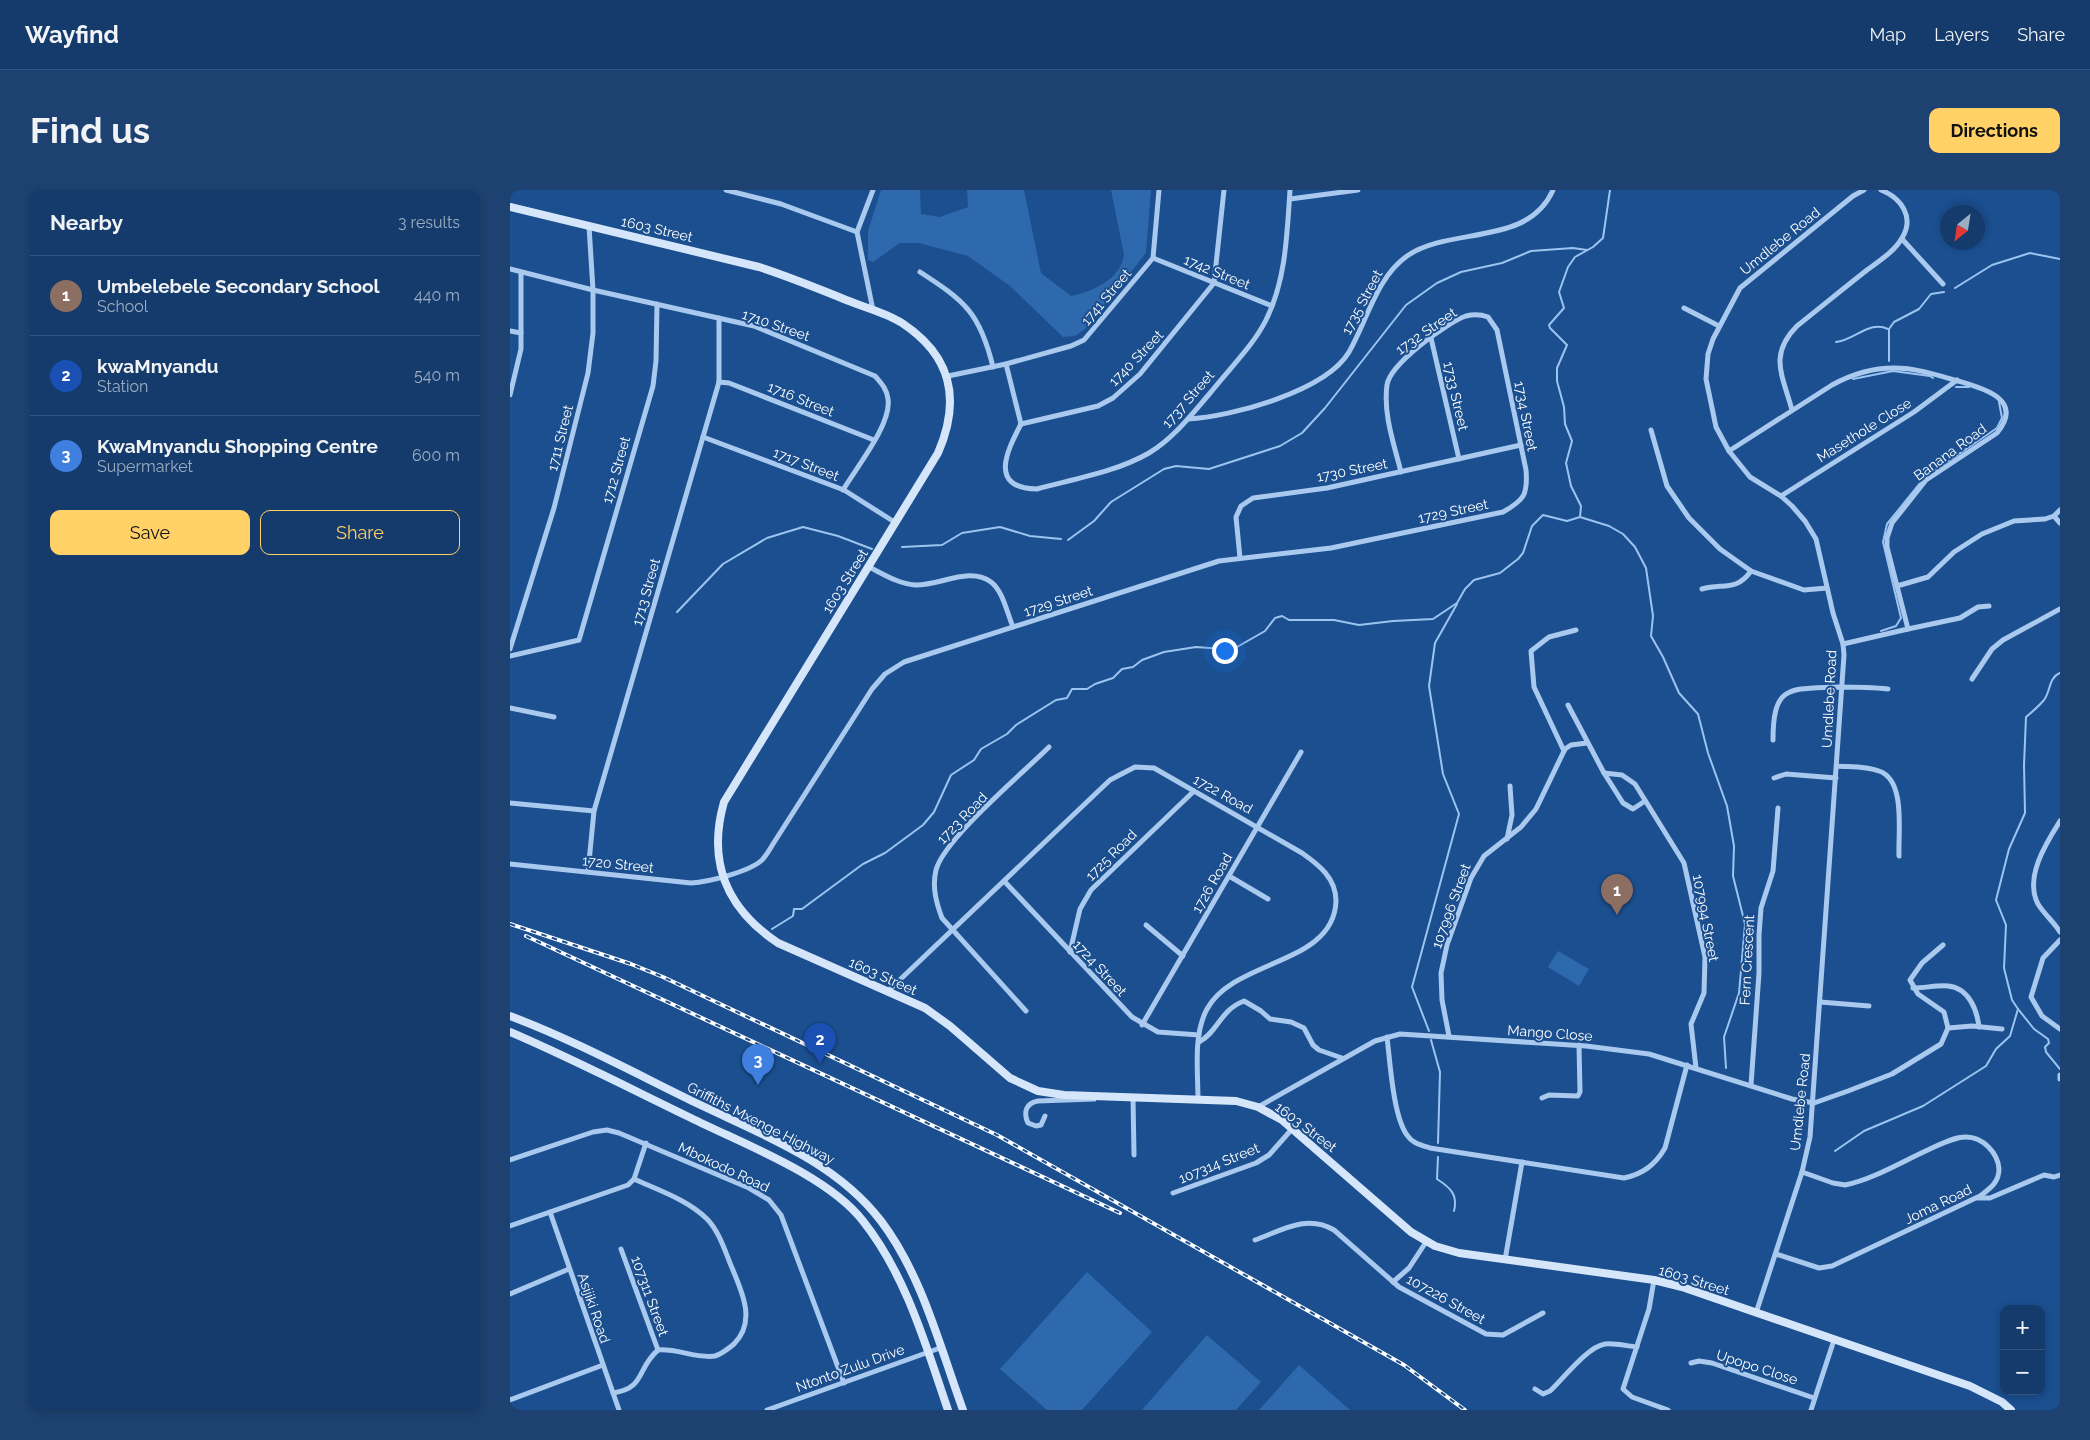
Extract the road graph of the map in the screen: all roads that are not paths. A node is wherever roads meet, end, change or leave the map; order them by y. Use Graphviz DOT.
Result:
graph roads {
  1 [pos="726,190"];
  2 [pos="873,190"];
  3 [pos="1159,190"];
  4 [pos="1224,190"];
  5 [pos="1290,190"];
  6 [pos="1358,190"];
  7 [pos="1553,190"];
  8 [pos="1864,190"];
  9 [pos="1880,190"];
  10 [pos="1290,200"];
  11 [pos="510,207"];
  12 [pos="589,226"];
  13 [pos="857,232"];
  14 [pos="1902,239"];
  15 [pos="1153,258"];
  16 [pos="510,269"];
  17 [pos="521,272"];
  18 [pos="920,272"];
  19 [pos="1214,283"];
  20 [pos="1943,284"];
  21 [pos="593,290"];
  22 [pos="656,304"];
  23 [pos="1272,306"];
  24 [pos="1684,308"];
  25 [pos="873,311"];
  26 [pos="1488,317"];
  27 [pos="719,318"];
  28 [pos="1719,326"];
  29 [pos="510,331"];
  30 [pos="521,333"];
  31 [pos="1431,338"];
  32 [pos="1006,364"];
  33 [pos="993,367"];
  34 [pos="948,376"];
  35 [pos="1957,380"];
  36 [pos="719,382"];
  37 [pos="510,395"];
  38 [pos="1792,410"];
  39 [pos="1188,419"];
  40 [pos="1021,424"];
  41 [pos="1651,430"];
  42 [pos="703,437"];
  43 [pos="874,440"];
  44 [pos="1520,445"];
  45 [pos="1728,452"];
  46 [pos="1459,459"];
  47 [pos="1401,472"];
  48 [pos="843,490"];
  49 [pos="1781,496"];
  50 [pos="2060,510"];
  51 [pos="1503,512"];
  52 [pos="2054,516"];
  53 [pos="896,523"];
  54 [pos="2060,523"];
  55 [pos="1240,558"];
  56 [pos="869,567"];
  57 [pos="1751,571"];
  58 [pos="1897,586"];
  59 [pos="1828,588"];
  60 [pos="1702,589"];
  61 [pos="1989,606"];
  62 [pos="2060,609"];
  63 [pos="1013,627"];
  64 [pos="1576,630"];
  65 [pos="1908,630"];
  66 [pos="1843,644"];
  67 [pos="510,649"];
  68 [pos="510,656"];
  69 [pos="1972,680"];
  70 [pos="1842,687"];
  71 [pos="1888,689"];
  72 [pos="1568,705"];
  73 [pos="510,708"];
  74 [pos="554,717"];
  75 [pos="1773,740"];
  76 [pos="1587,742"];
  77 [pos="1049,747"];
  78 [pos="1564,751"];
  79 [pos="1301,752"];
  80 [pos="1837,766"];
  81 [pos="1604,773"];
  82 [pos="1774,778"];
  83 [pos="1836,778"];
  84 [pos="1510,786"];
  85 [pos="1194,791"];
  86 [pos="1645,801"];
  87 [pos="510,803"];
  88 [pos="1778,808"];
  89 [pos="594,812"];
  90 [pos="2060,820"];
  91 [pos="1258,826"];
  92 [pos="1507,839"];
  93 [pos="1898,856"];
  94 [pos="510,864"];
  95 [pos="588,872"];
  96 [pos="722,876"];
  97 [pos="1229,876"];
  98 [pos="1004,881"];
  99 [pos="1268,899"];
  100 [pos="1146,924"];
  101 [pos="951,930"];
  102 [pos="2060,932"];
  103 [pos="2060,940"];
  104 [pos="1943,945"];
  105 [pos="1070,952"];
  106 [pos="1183,956"];
  107 [pos="1913,988"];
  108 [pos="888,992"];
  109 [pos="1820,1002"];
  110 [pos="1869,1006"];
  111 [pos="1026,1011"];
  112 [pos="510,1016"];
  113 [pos="1142,1025"];
  114 [pos="1979,1027"];
  115 [pos="1948,1028"];
  116 [pos="2002,1028"];
  117 [pos="2060,1030"];
  118 [pos="510,1032"];
  119 [pos="1199,1035"];
  120 [pos="1387,1036"];
  121 [pos="1449,1036"];
  122 [pos="1199,1042"];
  123 [pos="1579,1045"];
  124 [pos="1343,1058"];
  125 [pos="1686,1065"];
  126 [pos="1696,1068"];
  127 [pos="1751,1085"];
  128 [pos="1101,1096"];
  129 [pos="1133,1097"];
  130 [pos="1542,1098"];
  131 [pos="1198,1100"];
  132 [pos="1814,1103"];
  133 [pos="1258,1107"];
  134 [pos="1045,1116"];
  135 [pos="1292,1129"];
  136 [pos="646,1143"];
  137 [pos="1134,1155"];
  138 [pos="510,1160"];
  139 [pos="1522,1162"];
  140 [pos="1802,1172"];
  141 [pos="2060,1175"];
  142 [pos="634,1179"];
  143 [pos="1173,1193"];
  144 [pos="1977,1198"];
  145 [pos="550,1212"];
  146 [pos="510,1226"];
  147 [pos="1255,1240"];
  148 [pos="1426,1242"];
  149 [pos="621,1249"];
  150 [pos="1776,1254"];
  151 [pos="1505,1260"];
  152 [pos="569,1269"];
  153 [pos="1654,1280"];
  154 [pos="1393,1282"];
  155 [pos="510,1294"];
  156 [pos="1543,1313"];
  157 [pos="1756,1313"];
  158 [pos="1834,1340"];
  159 [pos="1637,1347"];
  160 [pos="940,1348"];
  161 [pos="658,1350"];
  162 [pos="928,1352"];
  163 [pos="1691,1362"];
  164 [pos="603,1365"];
  165 [pos="844,1383"];
  166 [pos="1535,1389"];
  167 [pos="613,1393"];
  168 [pos="1814,1398"];
  169 [pos="510,1400"];
  170 [pos="619,1410"];
  171 [pos="767,1410"];
  172 [pos="948,1410"];
  173 [pos="963,1410"];
  174 [pos="1668,1410"];
  175 [pos="1811,1410"];
  176 [pos="2011,1410"];
  1 -- 13 [label="street"];
  2 -- 13 [label="street"];
  3 -- 15 [label="street"];
  4 -- 19 [label="street"];
  5 -- 10 [label="street, 1737 Street"];
  6 -- 10 [label="street"];
  7 -- 39 [label="street, 1735 Street"];
  8 -- 28 [label="street, Umdlebe Road"];
  9 -- 14 [label="street"];
  10 -- 23 [label="street, 1737 Street"];
  11 -- 12 [label="street, 1603 Street"];
  12 -- 21 [label="street, 1711 Street"];
  12 -- 25 [label="street, 1603 Street"];
  13 -- 25 [label="street"];
  14 -- 20 [label="street"];
  14 -- 38 [label="street"];
  15 -- 19 [label="street, 1742 Street"];
  15 -- 32 [label="street, 1741 Street"];
  16 -- 17 [label="street, 1710 Street"];
  17 -- 21 [label="street, 1710 Street"];
  17 -- 30 [label="street"];
  18 -- 33 [label="street"];
  19 -- 23 [label="street, 1742 Street"];
  19 -- 40 [label="street, 1740 Street"];
  21 -- 22 [label="street, 1710 Street"];
  21 -- 67 [label="street, 1711 Street"];
  22 -- 27 [label="street, 1710 Street"];
  22 -- 68 [label="street, 1712 Street"];
  23 -- 39 [label="street, 1737 Street"];
  24 -- 28 [label="street"];
  25 -- 34 [label="street, 1603 Street"];
  26 -- 31 [label="street, 1732 Street"];
  26 -- 44 [label="street, 1734 Street"];
  27 -- 36 [label="street, 1713 Street"];
  27 -- 43 [label="street, 1710 Street"];
  28 -- 45 [label="street, Umdlebe Road"];
  29 -- 30 [label="street"];
  30 -- 37 [label="street"];
  31 -- 46 [label="street, 1733 Street"];
  31 -- 47 [label="street, 1732 Street"];
  32 -- 33 [label="street, 1741 Street"];
  32 -- 40 [label="street"];
  33 -- 34 [label="street, 1741 Street"];
  34 -- 53 [label="street, 1603 Street"];
  35 -- 38 [label="street, Banana Road"];
  35 -- 49 [label="street, Masethole Close"];
  35 -- 58 [label="street, Banana Road"];
  36 -- 42 [label="street, 1713 Street"];
  36 -- 43 [label="street, 1716 Street"];
  38 -- 45 [label="street, Banana Road"];
  39 -- 40 [label="street, 1737 Street"];
  41 -- 57 [label="street"];
  42 -- 48 [label="street, 1717 Street"];
  42 -- 89 [label="street, 1713 Street"];
  43 -- 48 [label="street, 1710 Street"];
  44 -- 46 [label="street, 1730 Street"];
  44 -- 51 [label="street, 1734 Street"];
  45 -- 49 [label="street, Umdlebe Road"];
  46 -- 47 [label="street, 1730 Street"];
  47 -- 55 [label="street, 1730 Street"];
  48 -- 53 [label="street, 1717 Street"];
  49 -- 59 [label="street, Umdlebe Road"];
  50 -- 52 [label="street"];
  51 -- 55 [label="street, 1729 Street"];
  52 -- 54 [label="street"];
  52 -- 58 [label="street"];
  53 -- 56 [label="street, 1603 Street"];
  55 -- 63 [label="street, 1729 Street"];
  56 -- 63 [label="street"];
  56 -- 96 [label="street, 1603 Street"];
  57 -- 59 [label="street"];
  57 -- 60 [label="street"];
  58 -- 65 [label="street, Banana Road"];
  59 -- 66 [label="street, Umdlebe Road"];
  61 -- 65 [label="street"];
  62 -- 69 [label="street"];
  63 -- 96 [label="street, 1729 Street"];
  64 -- 78 [label="street"];
  65 -- 66 [label="street"];
  66 -- 70 [label="street, Umdlebe Road"];
  70 -- 71 [label="street"];
  70 -- 75 [label="street"];
  70 -- 80 [label="street, Umdlebe Road"];
  72 -- 76 [label="street"];
  73 -- 74 [label="street"];
  76 -- 78 [label="street"];
  76 -- 81 [label="street"];
  77 -- 101 [label="street, 1723 Road"];
  78 -- 92 [label="street, 107996 Street"];
  79 -- 91 [label="street, 1726 Road"];
  80 -- 83 [label="street, Umdlebe Road"];
  80 -- 93 [label="street"];
  81 -- 86 [label="street, 107994 Street"];
  81 -- 86 [label="street"];
  82 -- 83 [label="street"];
  83 -- 109 [label="street, Umdlebe Road"];
  84 -- 92 [label="street"];
  85 -- 91 [label="street, 1722 Road"];
  85 -- 98 [label="street, 1722 Road"];
  85 -- 105 [label="street, 1725 Road"];
  86 -- 126 [label="street, 107994 Street"];
  87 -- 89 [label="street"];
  88 -- 127 [label="street, Fern Crescent"];
  89 -- 95 [label="street, 1713 Street"];
  90 -- 102 [label="street"];
  91 -- 97 [label="street, 1726 Road"];
  91 -- 119 [label="street, 1722 Road"];
  92 -- 121 [label="street, 107996 Street"];
  94 -- 95 [label="street, 1720 Street"];
  95 -- 96 [label="street, 1720 Street"];
  96 -- 108 [label="street, 1603 Street"];
  97 -- 99 [label="street"];
  97 -- 106 [label="street, 1726 Road"];
  98 -- 101 [label="street, 1722 Road"];
  98 -- 105 [label="street, 1724 Street"];
  100 -- 106 [label="street"];
  101 -- 108 [label="street, 1722 Road"];
  101 -- 111 [label="street, 1723 Road"];
  103 -- 117 [label="street"];
  104 -- 107 [label="street"];
  105 -- 113 [label="street, 1724 Street"];
  106 -- 113 [label="street, 1726 Road"];
  107 -- 114 [label="street"];
  107 -- 115 [label="street"];
  108 -- 128 [label="street, 1603 Street"];
  109 -- 110 [label="street"];
  109 -- 132 [label="street, Umdlebe Road"];
  112 -- 160 [label="street, Griffiths Mxenge Highway"];
  113 -- 119 [label="street, 1724 Street"];
  114 -- 115 [label="street"];
  114 -- 116 [label="street"];
  115 -- 132 [label="street"];
  118 -- 162 [label="street, Griffiths Mxenge Highway"];
  119 -- 122 [label="street, 1722 Road"];
  120 -- 121 [label="street, Mango Close"];
  120 -- 124 [label="street, Mango Close"];
  120 -- 139 [label="street"];
  121 -- 123 [label="street, Mango Close"];
  122 -- 124 [label="street"];
  122 -- 131 [label="street, 1722 Road"];
  123 -- 125 [label="street, Mango Close"];
  123 -- 130 [label="street"];
  124 -- 133 [label="street, Mango Close"];
  125 -- 126 [label="street, Mango Close"];
  125 -- 139 [label="street"];
  126 -- 127 [label="street, Mango Close"];
  127 -- 132 [label="street, Mango Close"];
  128 -- 129 [label="street, 1603 Street"];
  128 -- 134 [label="street"];
  129 -- 131 [label="street, 1603 Street"];
  129 -- 137 [label="street"];
  131 -- 133 [label="street, 1603 Street"];
  132 -- 140 [label="street, Umdlebe Road"];
  133 -- 135 [label="street, 1603 Street"];
  135 -- 143 [label="street, 107314 Street"];
  135 -- 148 [label="street, 1603 Street"];
  136 -- 138 [label="street, Mbokodo Road"];
  136 -- 142 [label="street"];
  136 -- 165 [label="street, Mbokodo Road"];
  139 -- 151 [label="street"];
  140 -- 144 [label="street, Joma Road"];
  140 -- 150 [label="street, Umdlebe Road"];
  141 -- 144 [label="street"];
  142 -- 145 [label="street"];
  142 -- 161 [label="street"];
  144 -- 150 [label="street, Joma Road"];
  145 -- 146 [label="street"];
  145 -- 152 [label="street, Asijiki Road"];
  147 -- 154 [label="street, 107226 Street"];
  148 -- 151 [label="street, 1603 Street"];
  148 -- 154 [label="street, 107226 Street"];
  149 -- 161 [label="street, 107311 Street"];
  150 -- 157 [label="street, Umdlebe Road"];
  151 -- 153 [label="street, 1603 Street"];
  152 -- 155 [label="street"];
  152 -- 164 [label="street, Asijiki Road"];
  153 -- 157 [label="street, 1603 Street"];
  153 -- 159 [label="street"];
  154 -- 156 [label="street, 107226 Street"];
  157 -- 158 [label="street, 1603 Street"];
  158 -- 168 [label="street"];
  158 -- 176 [label="street, 1603 Street"];
  159 -- 166 [label="street"];
  159 -- 174 [label="street"];
  160 -- 162 [label="street, Ntonto Zulu Drive"];
  160 -- 173 [label="street, Griffiths Mxenge Highway"];
  161 -- 167 [label="street"];
  162 -- 165 [label="street, Ntonto Zulu Drive"];
  162 -- 172 [label="street, Griffiths Mxenge Highway"];
  163 -- 168 [label="street, Upopo Close"];
  164 -- 167 [label="street, Asijiki Road"];
  164 -- 169 [label="street"];
  165 -- 171 [label="street, Ntonto Zulu Drive"];
  167 -- 170 [label="street, Asijiki Road"];
  168 -- 175 [label="street"];
}
